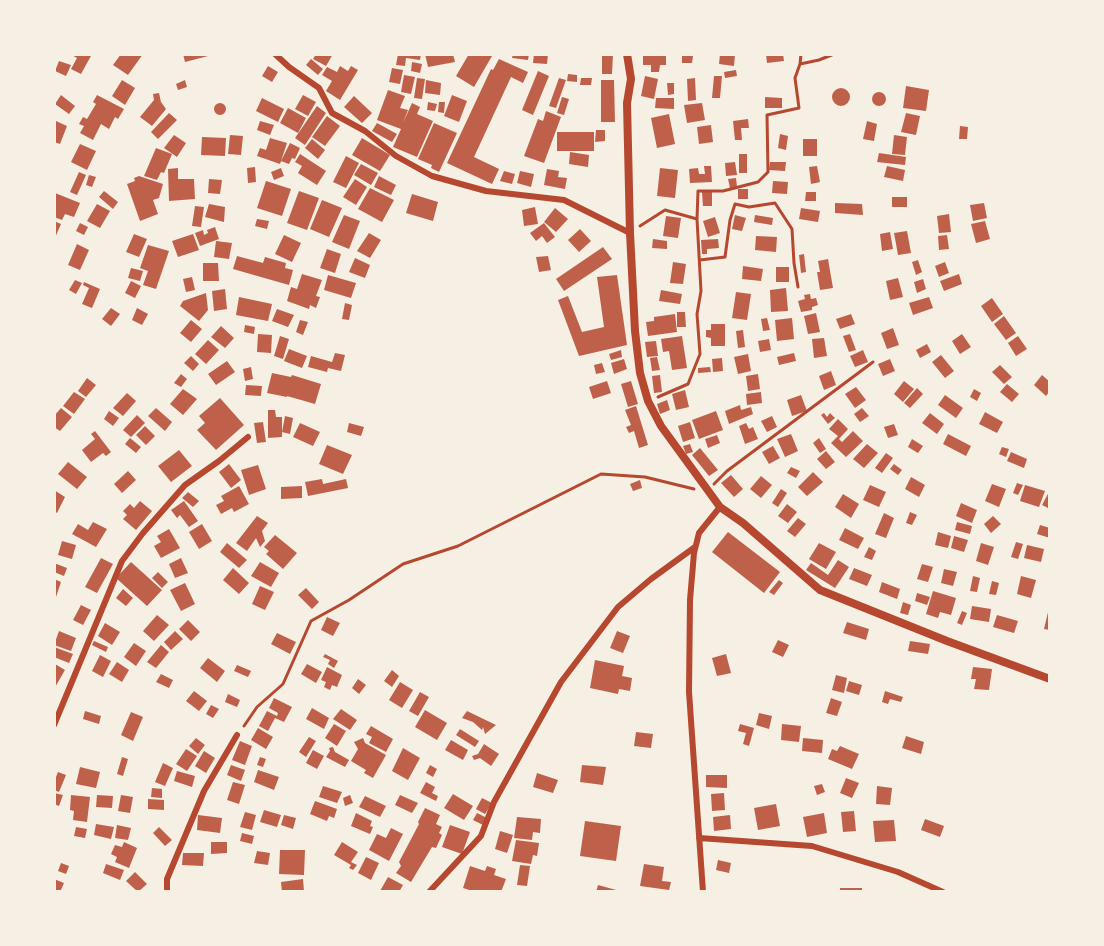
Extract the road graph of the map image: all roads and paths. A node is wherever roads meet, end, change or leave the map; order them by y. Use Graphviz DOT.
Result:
graph roads {
  1 [pos="275,54"];
  2 [pos="627,54"];
  3 [pos="801,54"];
  4 [pos="834,54"];
  5 [pos="800,64"];
  6 [pos="697,219"];
  7 [pos="630,233"];
  8 [pos="700,260"];
  9 [pos="798,287"];
  10 [pos="873,362"];
  11 [pos="648,401"];
  12 [pos="248,437"];
  13 [pos="707,491"];
  14 [pos="720,507"];
  15 [pos="695,547"];
  16 [pos="1050,679"];
  17 [pos="54,725"];
  18 [pos="237,735"];
  19 [pos="699,838"];
  20 [pos="167,892"];
  21 [pos="429,892"];
  22 [pos="703,892"];
  23 [pos="943,892"];
  1 -- 7 [label="street"];
  2 -- 7 [label="street"];
  3 -- 5 [label="path"];
  4 -- 5 [label="path"];
  5 -- 6 [label="path"];
  6 -- 7 [label="path"];
  6 -- 8 [label="path"];
  7 -- 11 [label="street"];
  8 -- 9 [label="path"];
  8 -- 11 [label="path"];
  10 -- 13 [label="path"];
  11 -- 13 [label="street"];
  12 -- 17 [label="street"];
  13 -- 14 [label="street"];
  13 -- 18 [label="path"];
  14 -- 15 [label="street"];
  14 -- 16 [label="street"];
  15 -- 19 [label="street"];
  15 -- 21 [label="street"];
  18 -- 20 [label="street"];
  19 -- 22 [label="street"];
  19 -- 23 [label="street"];
}
